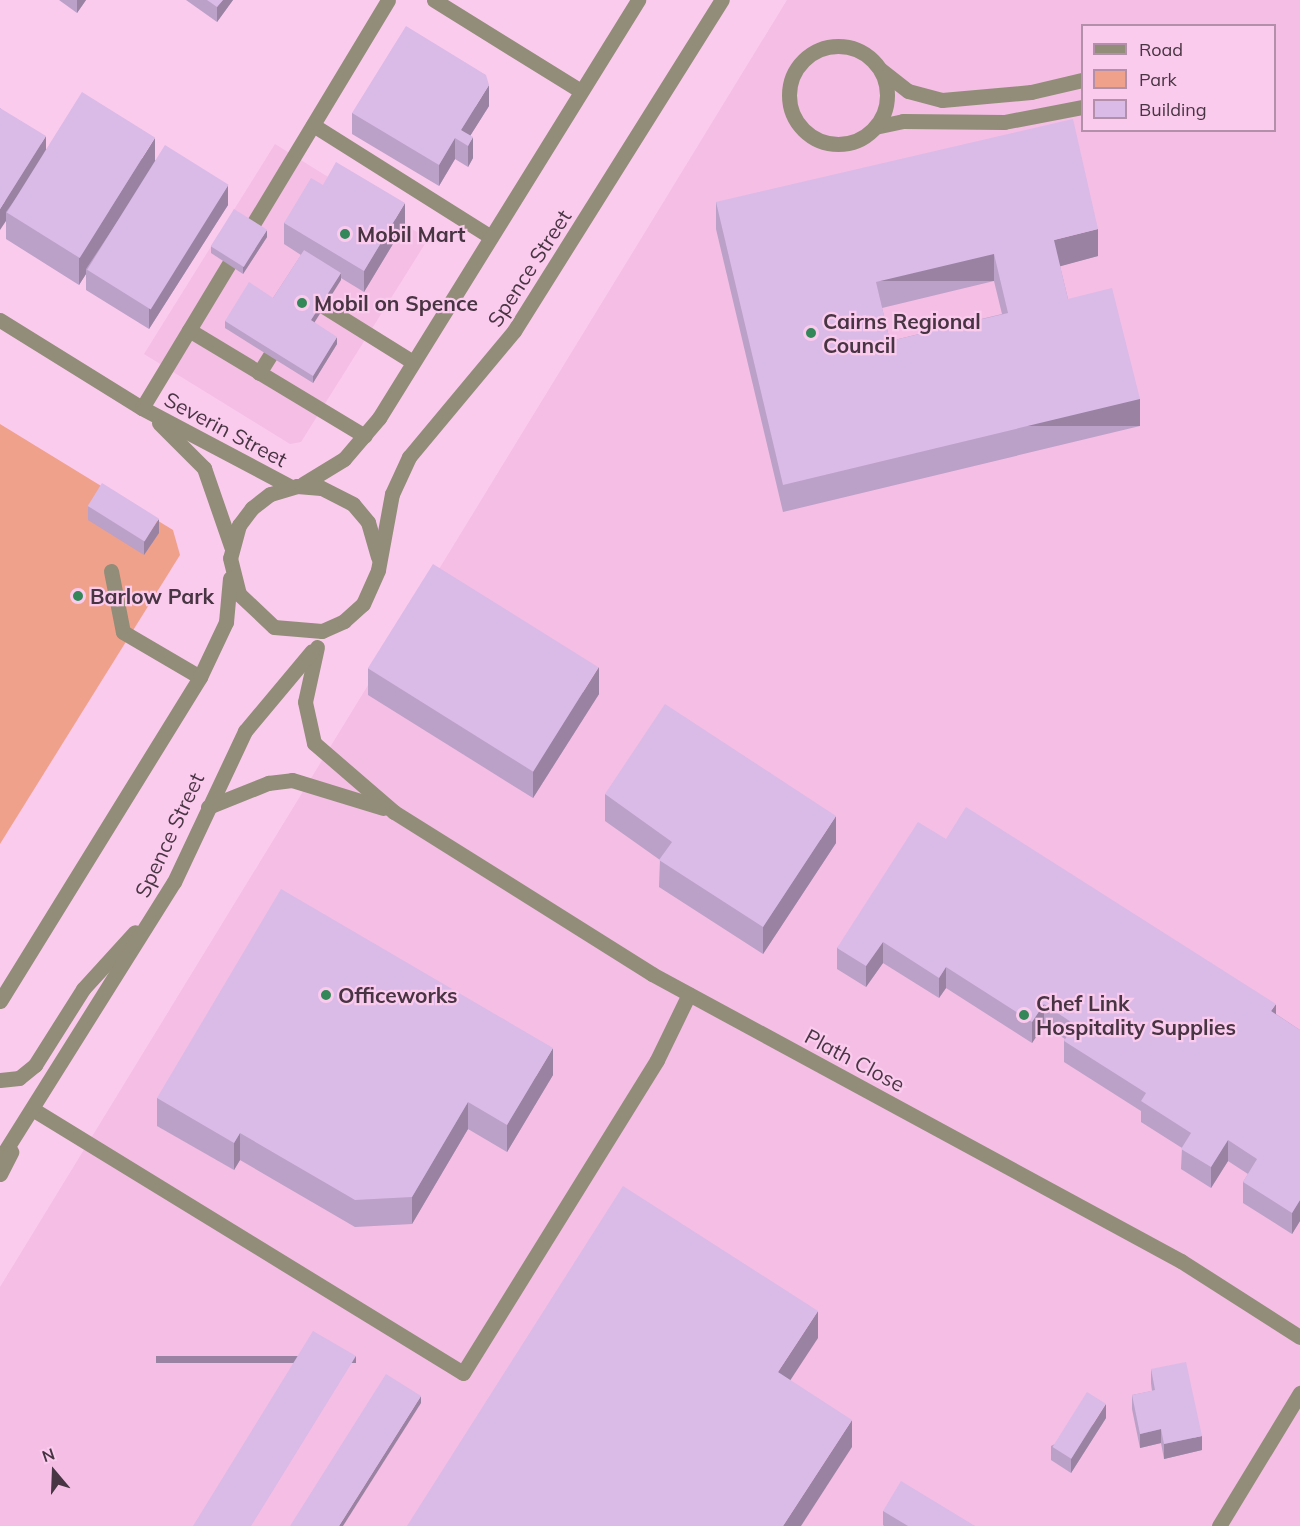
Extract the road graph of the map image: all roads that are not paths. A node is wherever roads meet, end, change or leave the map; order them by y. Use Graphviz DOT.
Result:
graph roads {
  1 [pos="388,0"];
  2 [pos="434,0"];
  3 [pos="638,0"];
  4 [pos="722,0"];
  5 [pos="881,70"];
  6 [pos="1081,80"];
  7 [pos="581,91"];
  8 [pos="1081,107"];
  9 [pos="313,125"];
  10 [pos="875,127"];
  11 [pos="491,237"];
  12 [pos="0,320"];
  13 [pos="189,330"];
  14 [pos="413,362"];
  15 [pos="259,373"];
  16 [pos="142,408"];
  17 [pos="365,436"];
  18 [pos="294,487"];
  19 [pos="231,552"];
  20 [pos="378,557"];
  21 [pos="111,571"];
  22 [pos="354,614"];
  23 [pos="317,647"];
  24 [pos="200,677"];
  25 [pos="208,807"];
  26 [pos="394,812"];
  27 [pos="163,900"];
  28 [pos="689,994"];
  29 [pos="0,1001"];
  30 [pos="0,1080"];
  31 [pos="30,1116"];
  32 [pos="0,1159"];
  33 [pos="0,1174"];
  34 [pos="1300,1337"];
  35 [pos="1300,1393"];
  36 [pos="1219,1526"];
  1 -- 9 [label="street"];
  2 -- 7 [label="street"];
  3 -- 7 [label="street"];
  4 -- 20 [label="street, Spence Street"];
  5 -- 6 [label="street"];
  5 -- 10 [label="street"];
  5 -- 10 [label="street"];
  7 -- 11 [label="street"];
  8 -- 10 [label="street"];
  9 -- 11 [label="street"];
  9 -- 13 [label="street"];
  11 -- 14 [label="street"];
  12 -- 16 [label="street, Severin Street"];
  13 -- 15 [label="street"];
  13 -- 16 [label="street"];
  14 -- 15 [label="street"];
  14 -- 17 [label="street"];
  15 -- 17 [label="street"];
  16 -- 18 [label="street, Severin Street"];
  16 -- 19 [label="street, Severin Street"];
  17 -- 18 [label="street"];
  18 -- 19 [label="street"];
  18 -- 20 [label="street, Spence Street"];
  19 -- 22 [label="street, Spence Street"];
  19 -- 24 [label="street"];
  20 -- 22 [label="street, Spence Street"];
  21 -- 24 [label="street"];
  22 -- 23 [label="street, Spence Street"];
  23 -- 25 [label="street, Spence Street"];
  23 -- 26 [label="street, Plath Close"];
  24 -- 29 [label="street"];
  25 -- 26 [label="street, Plath Close"];
  25 -- 27 [label="street, Spence Street"];
  26 -- 28 [label="street, Plath Close"];
  27 -- 30 [label="street"];
  27 -- 31 [label="street, Spence Street"];
  28 -- 31 [label="street"];
  28 -- 34 [label="street, Plath Close"];
  31 -- 32 [label="street, Spence Street"];
  31 -- 33 [label="street, Spence Street"];
  35 -- 36 [label="street"];
}
